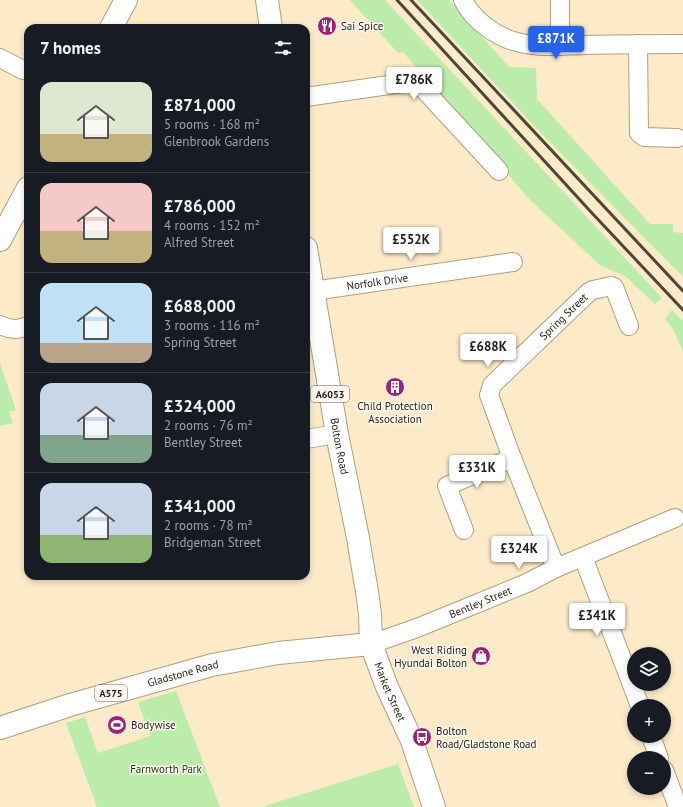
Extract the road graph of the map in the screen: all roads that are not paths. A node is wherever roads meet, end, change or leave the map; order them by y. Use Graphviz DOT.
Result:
graph roads {
  1 [pos="267,0"];
  2 [pos="463,0"];
  3 [pos="560,0"];
  4 [pos="122,1"];
  5 [pos="113,24"];
  6 [pos="270,24"];
  7 [pos="638,44"];
  8 [pos="683,44"];
  9 [pos="560,46"];
  10 [pos="0,58"];
  11 [pos="22,70"];
  12 [pos="310,96"];
  13 [pos="677,138"];
  14 [pos="499,171"];
  15 [pos="24,195"];
  16 [pos="0,240"];
  17 [pos="513,262"];
  18 [pos="310,273"];
  19 [pos="313,291"];
  20 [pos="0,325"];
  21 [pos="629,326"];
  22 [pos="24,327"];
  23 [pos="337,434"];
  24 [pos="310,438"];
  25 [pos="512,458"];
  26 [pos="675,518"];
  27 [pos="464,530"];
  28 [pos="583,557"];
  29 [pos="556,568"];
  30 [pos="371,644"];
  31 [pos="637,699"];
  32 [pos="0,728"];
  33 [pos="671,788"];
  34 [pos="434,807"];
  35 [pos="678,807"];
  1 -- 6 [label="main road"];
  2 -- 9 [label="street"];
  3 -- 9 [label="street"];
  4 -- 5 [label="main road"];
  7 -- 8 [label="street"];
  7 -- 9 [label="street"];
  7 -- 13 [label="street"];
  10 -- 11 [label="street"];
  12 -- 14 [label="street"];
  15 -- 16 [label="main road"];
  17 -- 19 [label="street, Norfolk Drive"];
  18 -- 19 [label="main road, Bolton Road / A6053"];
  19 -- 23 [label="main road, Bolton Road / A6053"];
  20 -- 22 [label="street"];
  21 -- 25 [label="street, Spring Street"];
  23 -- 24 [label="street"];
  23 -- 30 [label="main road, Bolton Road / A6053"];
  25 -- 27 [label="street"];
  25 -- 29 [label="street, Spring Street"];
  26 -- 28 [label="street, Bentley Street"];
  28 -- 29 [label="street, Bentley Street"];
  28 -- 31 [label="street"];
  29 -- 30 [label="street, Bentley Street"];
  30 -- 32 [label="main road, Gladstone Road / A575"];
  30 -- 34 [label="main road, Market Street / A6053"];
  33 -- 35 [label="street"];
}
